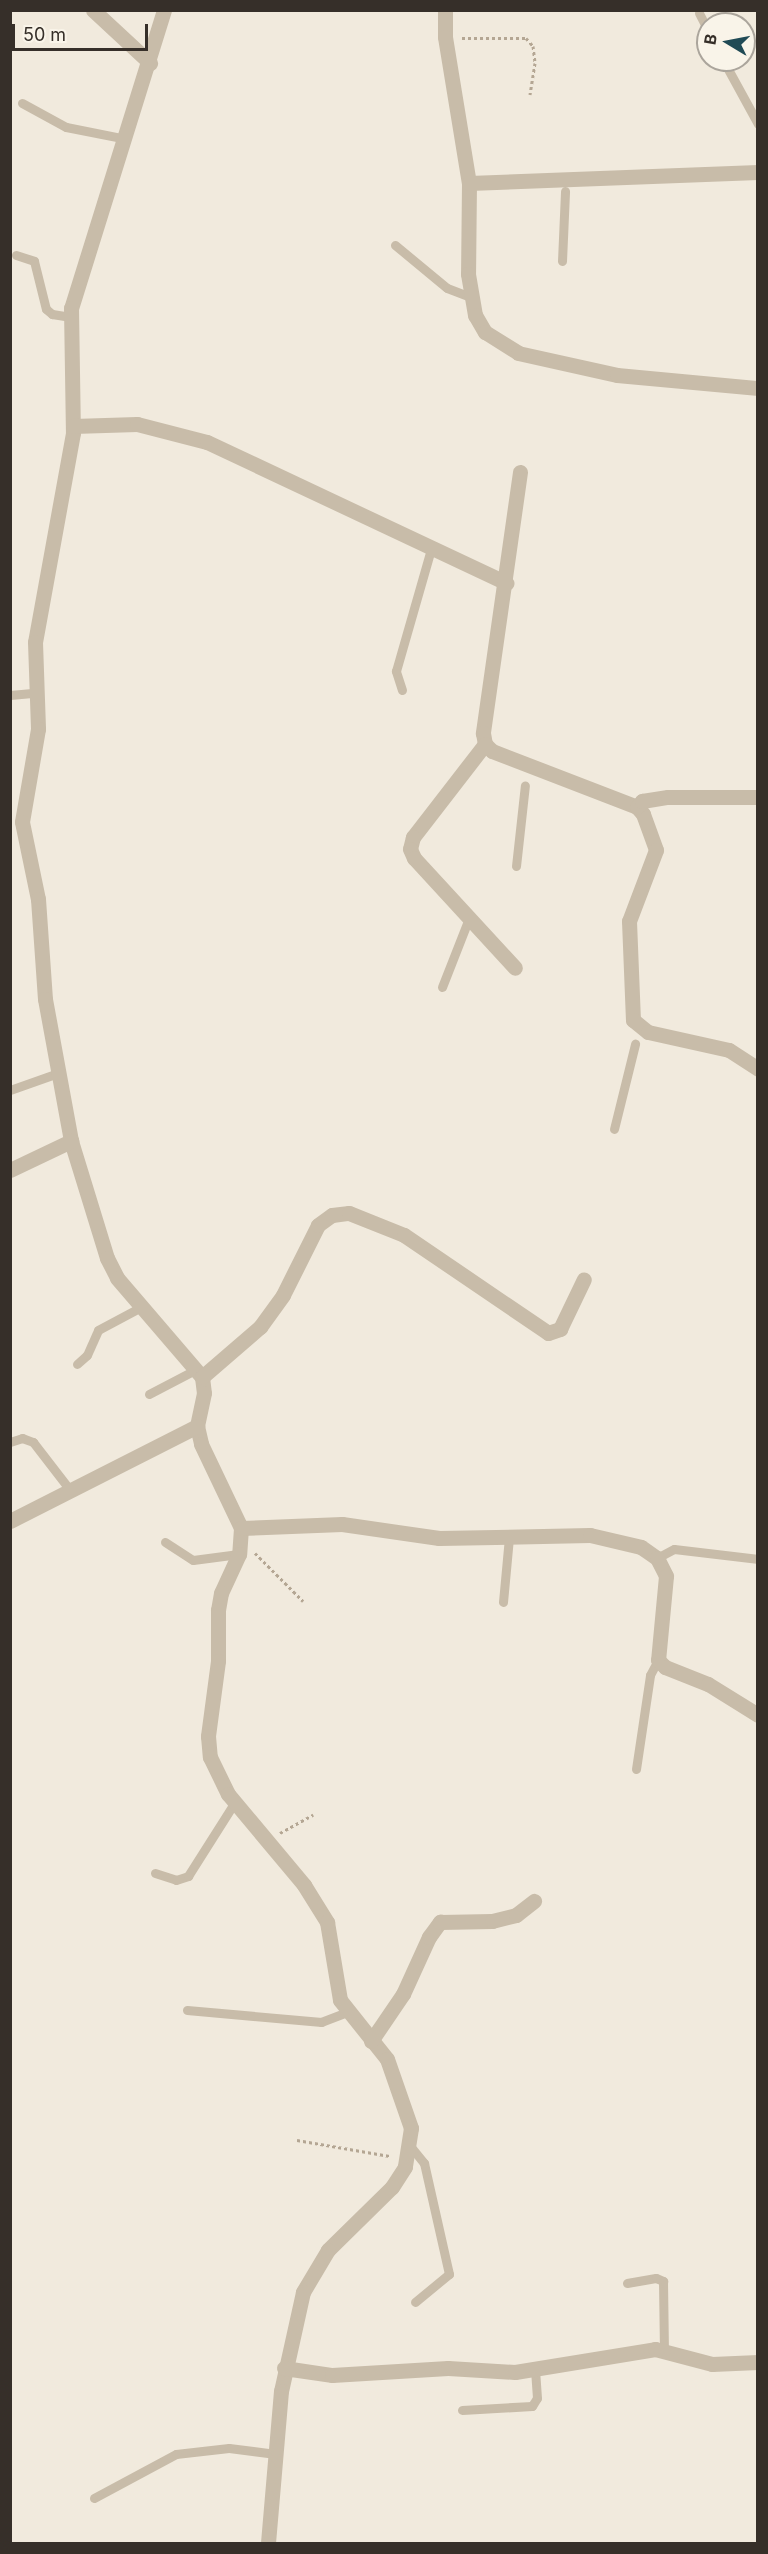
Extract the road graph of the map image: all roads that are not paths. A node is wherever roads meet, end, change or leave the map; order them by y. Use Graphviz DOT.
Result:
graph roads {
  1 [pos="93,10"];
  2 [pos="164,10"];
  3 [pos="445,10"];
  4 [pos="150,63"];
  5 [pos="730,72"];
  6 [pos="22,103"];
  7 [pos="758,124"];
  8 [pos="126,139"];
  9 [pos="758,172"];
  10 [pos="469,183"];
  11 [pos="565,184"];
  12 [pos="395,245"];
  13 [pos="16,255"];
  14 [pos="562,261"];
  15 [pos="472,298"];
  16 [pos="71,316"];
  17 [pos="758,388"];
  18 [pos="73,426"];
  19 [pos="520,472"];
  20 [pos="431,549"];
  21 [pos="506,583"];
  22 [pos="402,690"];
  23 [pos="36,693"];
  24 [pos="10,695"];
  25 [pos="485,744"];
  26 [pos="525,785"];
  27 [pos="758,797"];
  28 [pos="636,807"];
  29 [pos="516,866"];
  30 [pos="469,918"];
  31 [pos="515,968"];
  32 [pos="442,987"];
  33 [pos="637,1036"];
  34 [pos="758,1069"];
  35 [pos="58,1073"];
  36 [pos="10,1090"];
  37 [pos="614,1129"];
  38 [pos="71,1141"];
  39 [pos="10,1170"];
  40 [pos="584,1279"];
  41 [pos="143,1306"];
  42 [pos="77,1364"];
  43 [pos="200,1373"];
  44 [pos="149,1395"];
  45 [pos="198,1426"];
  46 [pos="10,1442"];
  47 [pos="70,1490"];
  48 [pos="10,1521"];
  49 [pos="509,1537"];
  50 [pos="241,1541"];
  51 [pos="165,1542"];
  52 [pos="657,1558"];
  53 [pos="758,1559"];
  54 [pos="503,1602"];
  55 [pos="658,1660"];
  56 [pos="758,1715"];
  57 [pos="636,1768"];
  58 [pos="235,1802"];
  59 [pos="155,1873"];
  60 [pos="534,1901"];
  61 [pos="187,2010"];
  62 [pos="347,2012"];
  63 [pos="371,2041"];
  64 [pos="409,2153"];
  65 [pos="627,2283"];
  66 [pos="415,2302"];
  67 [pos="664,2349"];
  68 [pos="758,2362"];
  69 [pos="536,2367"];
  70 [pos="284,2368"];
  71 [pos="462,2410"];
  72 [pos="276,2454"];
  73 [pos="94,2498"];
  74 [pos="268,2544"];
  1 -- 4 [label="street"];
  2 -- 4 [label="street"];
  3 -- 10 [label="street"];
  4 -- 8 [label="street"];
  5 -- 7 [label="lane"];
  6 -- 8 [label="lane"];
  8 -- 16 [label="street"];
  9 -- 11 [label="street"];
  10 -- 11 [label="street"];
  10 -- 15 [label="street"];
  11 -- 14 [label="lane"];
  12 -- 15 [label="lane"];
  13 -- 16 [label="lane"];
  15 -- 17 [label="street"];
  16 -- 18 [label="street"];
  18 -- 20 [label="street"];
  18 -- 23 [label="street"];
  19 -- 21 [label="street"];
  20 -- 21 [label="street"];
  20 -- 22 [label="lane"];
  21 -- 25 [label="street"];
  23 -- 24 [label="lane"];
  23 -- 35 [label="street"];
  25 -- 28 [label="street"];
  25 -- 30 [label="street"];
  26 -- 29 [label="lane"];
  27 -- 28 [label="street"];
  28 -- 33 [label="street"];
  30 -- 31 [label="street"];
  30 -- 32 [label="lane"];
  33 -- 34 [label="street"];
  33 -- 37 [label="lane"];
  35 -- 36 [label="lane"];
  35 -- 38 [label="street"];
  38 -- 39 [label="street"];
  38 -- 41 [label="street"];
  40 -- 43 [label="street"];
  41 -- 42 [label="lane"];
  41 -- 43 [label="street"];
  43 -- 44 [label="lane"];
  43 -- 45 [label="street"];
  45 -- 47 [label="street"];
  45 -- 50 [label="street"];
  46 -- 47 [label="lane"];
  47 -- 48 [label="street"];
  49 -- 50 [label="street"];
  49 -- 52 [label="street"];
  49 -- 54 [label="lane"];
  50 -- 51 [label="lane"];
  50 -- 58 [label="street"];
  52 -- 53 [label="lane"];
  52 -- 55 [label="street"];
  55 -- 56 [label="street"];
  55 -- 57 [label="lane"];
  58 -- 59 [label="lane"];
  58 -- 62 [label="street"];
  60 -- 63 [label="street"];
  61 -- 62 [label="lane"];
  62 -- 63 [label="street"];
  63 -- 64 [label="street"];
  64 -- 66 [label="lane"];
  64 -- 70 [label="street"];
  65 -- 67 [label="lane"];
  67 -- 68 [label="street"];
  67 -- 69 [label="street"];
  69 -- 70 [label="street"];
  69 -- 71 [label="lane"];
  70 -- 72 [label="street"];
  72 -- 73 [label="lane"];
  72 -- 74 [label="street"];
}
